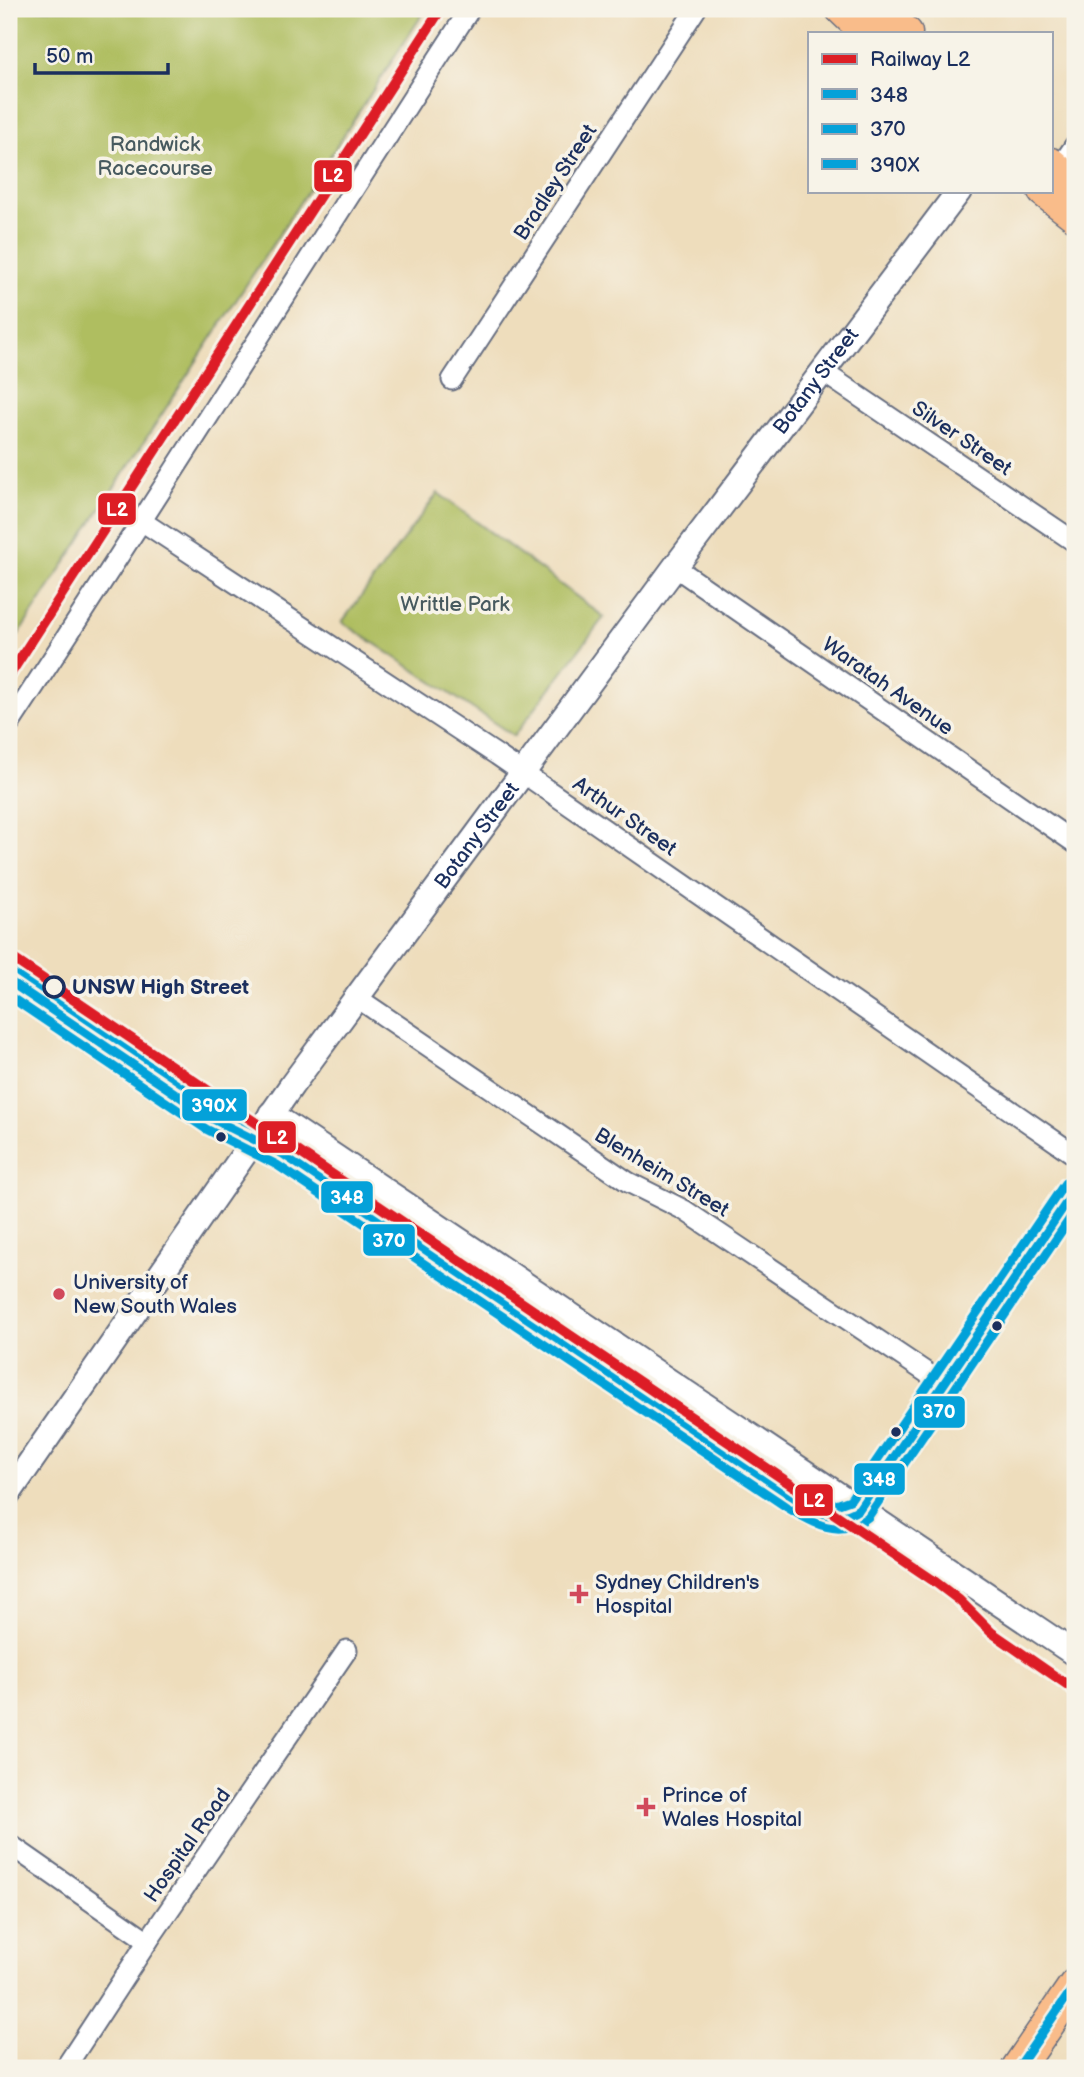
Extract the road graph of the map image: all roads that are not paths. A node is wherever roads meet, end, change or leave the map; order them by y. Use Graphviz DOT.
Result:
graph roads {
  1 [pos="470,9"];
  2 [pos="696,9"];
  3 [pos="842,9"];
  4 [pos="879,9"];
  5 [pos="866,32"];
  6 [pos="905,32"];
  7 [pos="1075,145"];
  8 [pos="1057,178"];
  9 [pos="958,192"];
  10 [pos="1075,215"];
  11 [pos="823,372"];
  12 [pos="452,380"];
  13 [pos="143,522"];
  14 [pos="1075,542"];
  15 [pos="675,567"];
  16 [pos="9,725"];
  17 [pos="522,773"];
  18 [pos="1075,843"];
  19 [pos="9,981"];
  20 [pos="356,997"];
  21 [pos="271,1114"];
  22 [pos="253,1140"];
  23 [pos="1075,1154"];
  24 [pos="1075,1190"];
  25 [pos="945,1385"];
  26 [pos="9,1493"];
  27 [pos="859,1509"];
  28 [pos="347,1650"];
  29 [pos="1075,1654"];
  30 [pos="9,1844"];
  31 [pos="148,1941"];
  32 [pos="1075,1985"];
  33 [pos="65,2068"];
  34 [pos="1018,2068"];
  1 -- 13 [label="street"];
  2 -- 12 [label="street, Bradley Street"];
  3 -- 5 [label="main road"];
  4 -- 6 [label="main road"];
  7 -- 8 [label="street"];
  8 -- 10 [label="main road"];
  9 -- 11 [label="street, Botany Street"];
  11 -- 14 [label="street, Silver Street"];
  11 -- 15 [label="street, Botany Street"];
  13 -- 16 [label="street"];
  13 -- 17 [label="street, Arthur Street"];
  15 -- 17 [label="street, Botany Street"];
  15 -- 18 [label="street, Waratah Avenue"];
  17 -- 20 [label="street, Botany Street"];
  17 -- 23 [label="street, Arthur Street"];
  19 -- 22 [label="street"];
  20 -- 21 [label="street, Botany Street"];
  20 -- 25 [label="street, Blenheim Street"];
  21 -- 22 [label="street, Botany Street"];
  21 -- 27 [label="street"];
  22 -- 26 [label="street, Botany Street"];
  22 -- 27 [label="street"];
  24 -- 25 [label="street"];
  25 -- 27 [label="street"];
  27 -- 29 [label="street"];
  28 -- 31 [label="street, Hospital Road"];
  30 -- 31 [label="street"];
  31 -- 33 [label="street, Hospital Road"];
  32 -- 34 [label="main road"];
}
